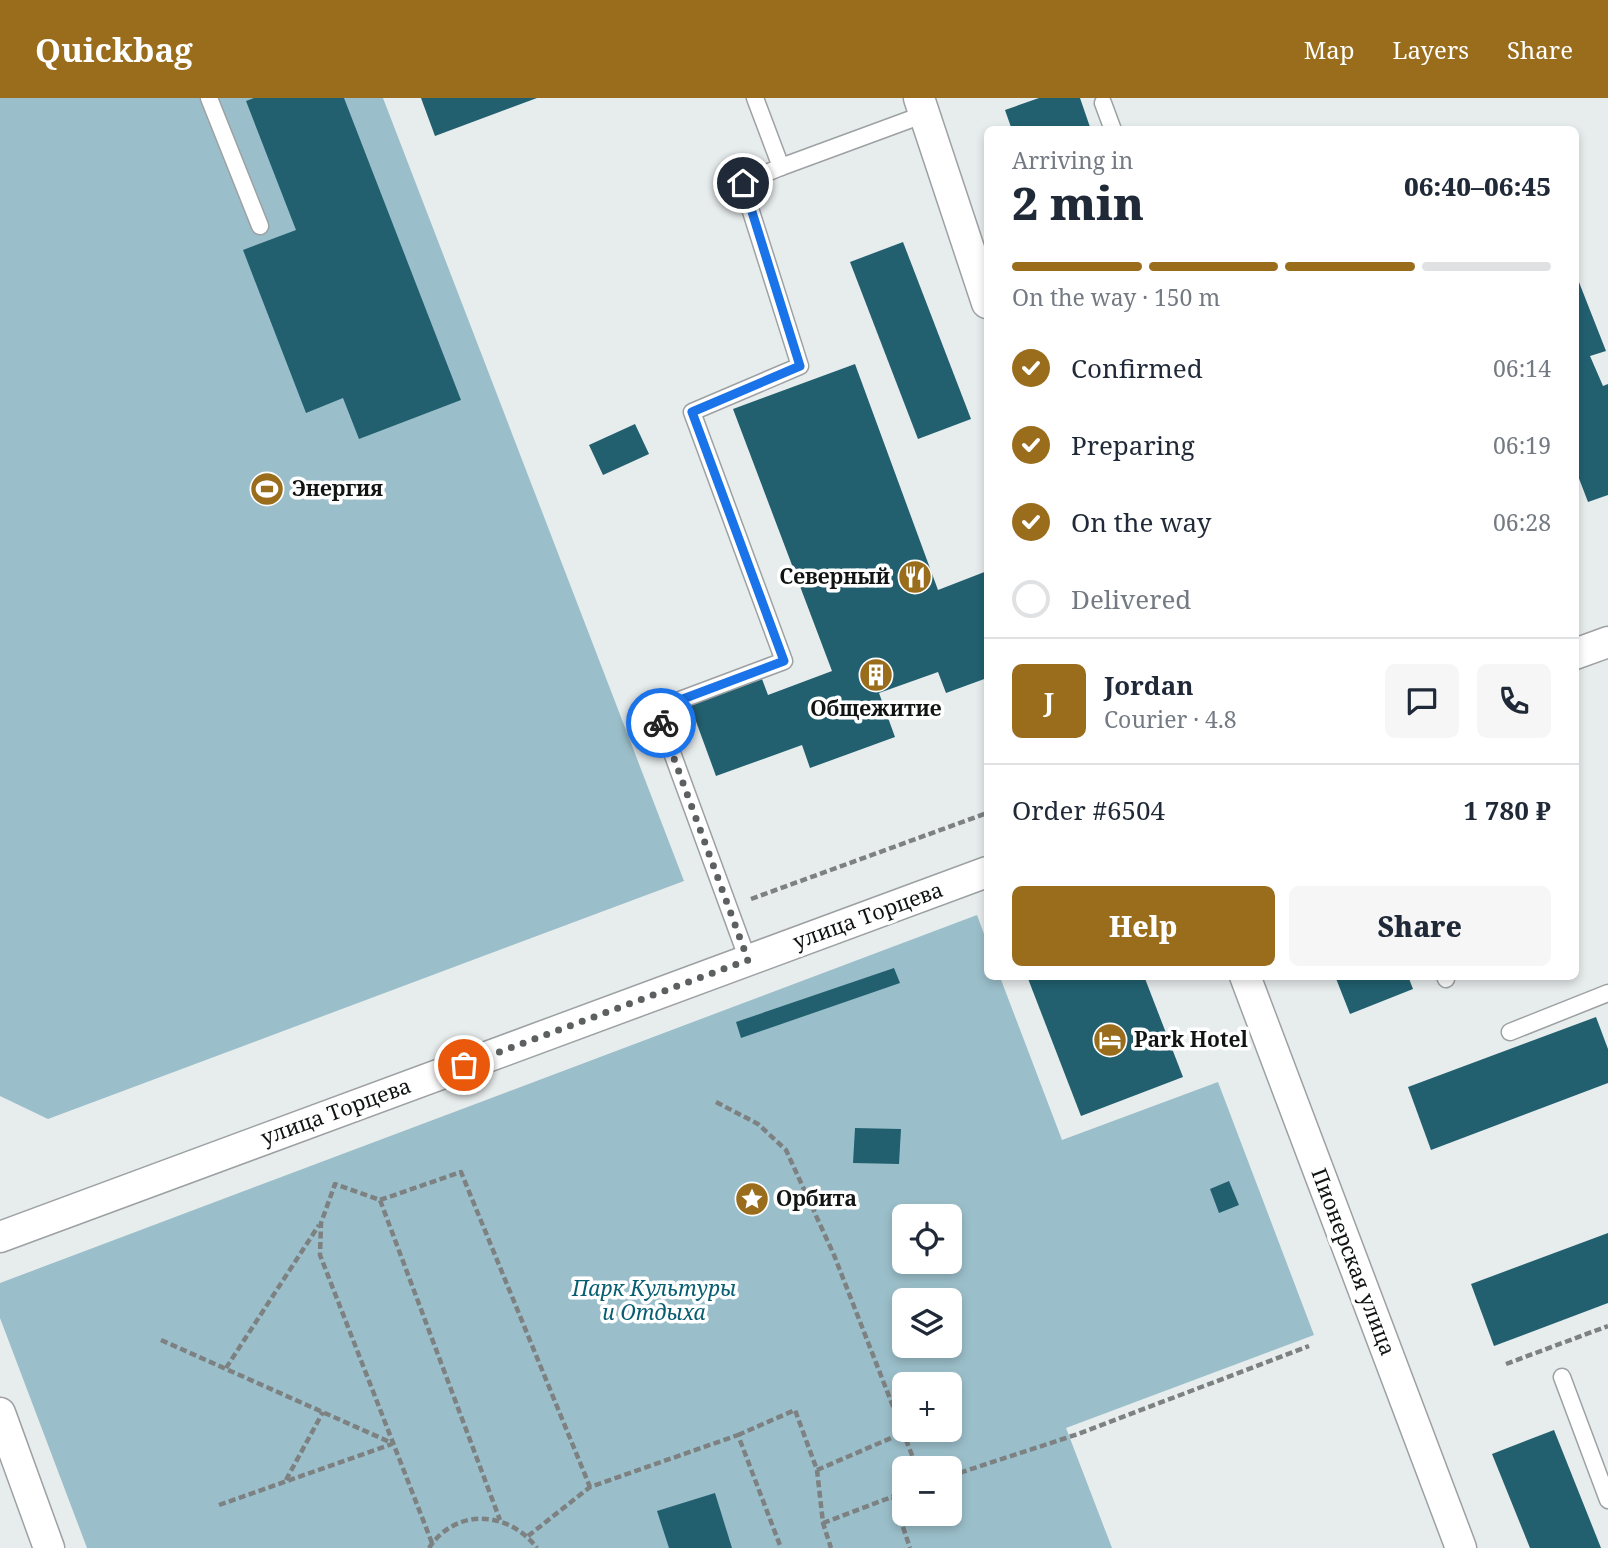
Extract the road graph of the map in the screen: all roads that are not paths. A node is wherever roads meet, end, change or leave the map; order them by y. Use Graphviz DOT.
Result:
graph roads {
  1 [pos="209,98"];
  2 [pos="755,98"];
  3 [pos="1107,100"];
  4 [pos="922,106"];
  5 [pos="1112,126"];
  6 [pos="781,167"];
  7 [pos="260,226"];
  8 [pos="984,294"];
  9 [pos="1608,642"];
  10 [pos="1579,653"];
  11 [pos="984,873"];
  12 [pos="748,960"];
  13 [pos="1247,980"];
  14 [pos="1608,993"];
  15 [pos="1510,1032"];
  16 [pos="0,1237"];
  17 [pos="1562,1377"];
  18 [pos="0,1413"];
  19 [pos="1608,1500"];
  20 [pos="50,1548"];
  21 [pos="1461,1548"];
  1 -- 7 [label="lane"];
  2 -- 6 [label="lane"];
  3 -- 5 [label="lane"];
  4 -- 6 [label="lane"];
  4 -- 8 [label="street"];
  6 -- 12 [label="lane"];
  9 -- 10 [label="street"];
  11 -- 12 [label="street, улица Торцева"];
  12 -- 16 [label="street, улица Торцева"];
  13 -- 21 [label="street, Пионерская улица"];
  14 -- 15 [label="lane"];
  17 -- 19 [label="lane"];
  18 -- 20 [label="street"];
}
